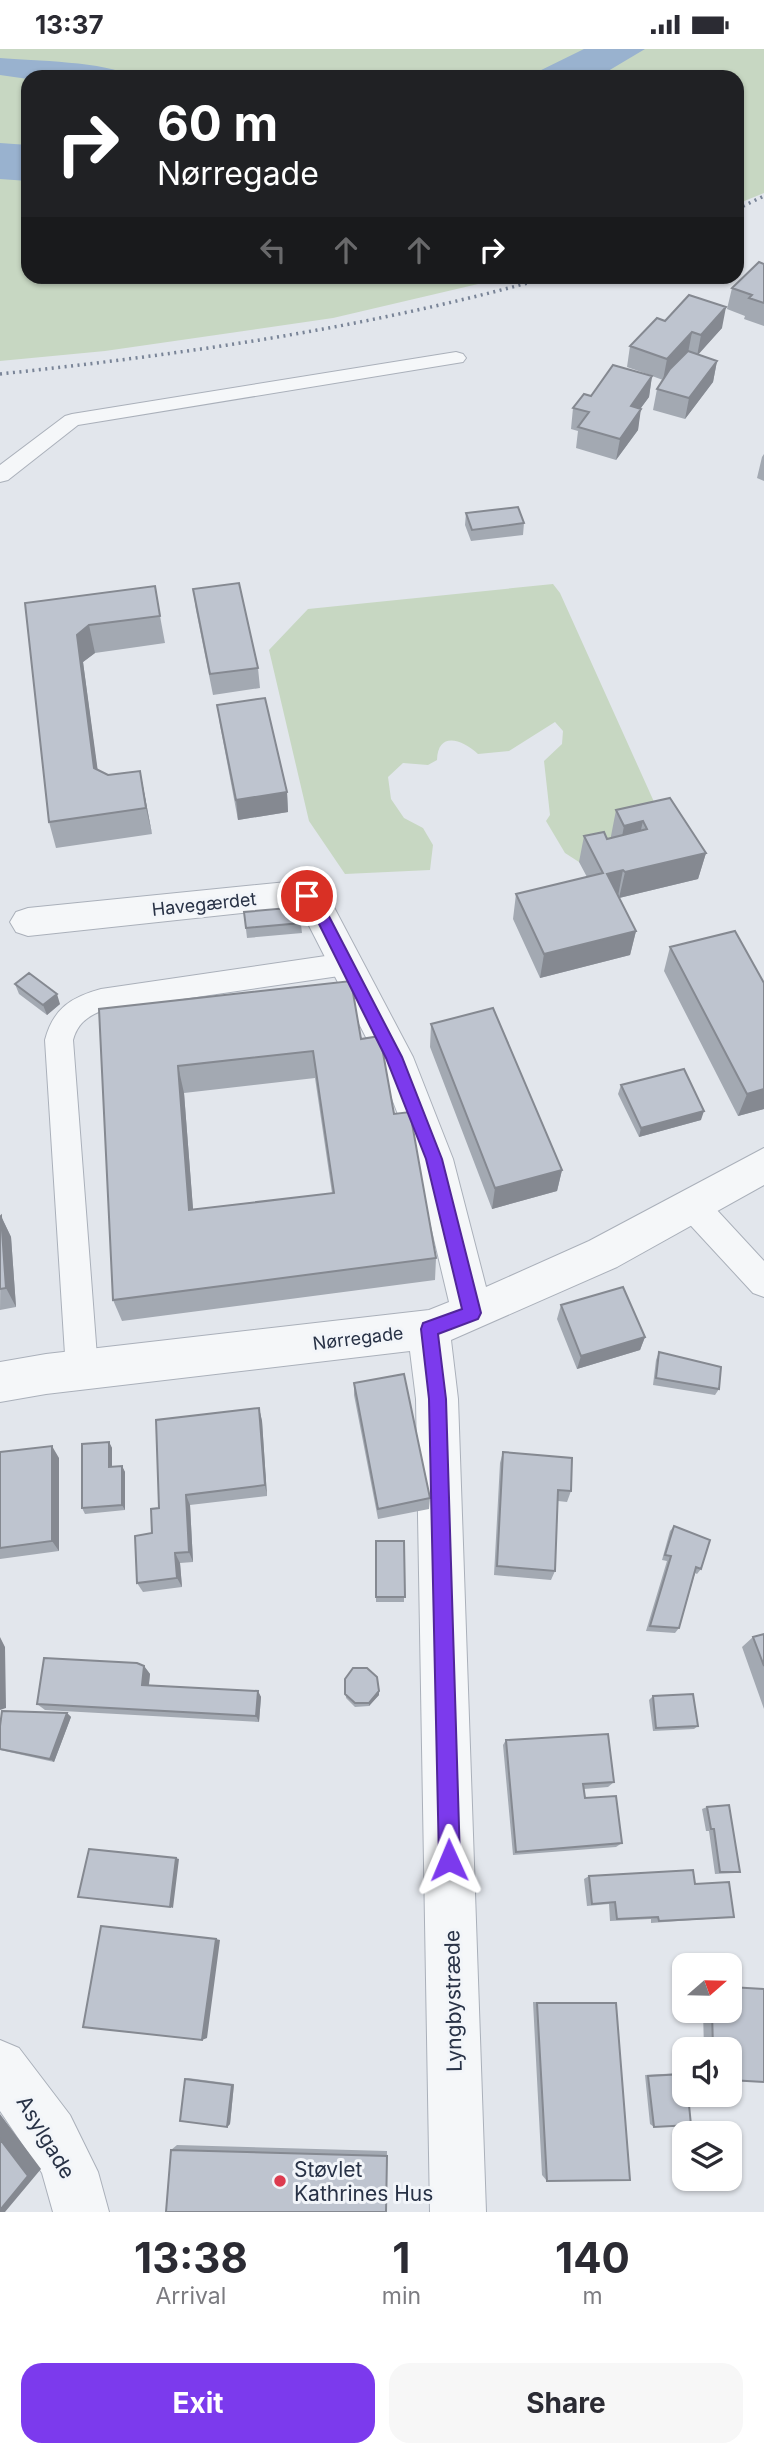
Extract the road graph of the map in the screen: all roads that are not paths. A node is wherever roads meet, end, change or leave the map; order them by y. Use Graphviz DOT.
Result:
graph roads {
  1 [pos="456,358"];
  2 [pos="0,475"];
  3 [pos="28,922"];
  4 [pos="346,964"];
  5 [pos="764,1165"];
  6 [pos="692,1205"];
  7 [pos="764,1283"];
  8 [pos="451,1321"];
  9 [pos="82,1370"];
  10 [pos="0,1382"];
  11 [pos="0,2067"];
  12 [pos="81,2212"];
  13 [pos="458,2212"];
  1 -- 2 [label="lane"];
  3 -- 4 [label="street, Havegærdet"];
  4 -- 8 [label="street, Havegærdet"];
  4 -- 9 [label="lane"];
  5 -- 6 [label="street, Nørregade"];
  6 -- 7 [label="lane"];
  6 -- 8 [label="street, Nørregade"];
  8 -- 9 [label="street, Nørregade"];
  8 -- 13 [label="street, Lyngbystræde"];
  9 -- 10 [label="street, Nørregade"];
  11 -- 12 [label="street, Asylgade"];
}
